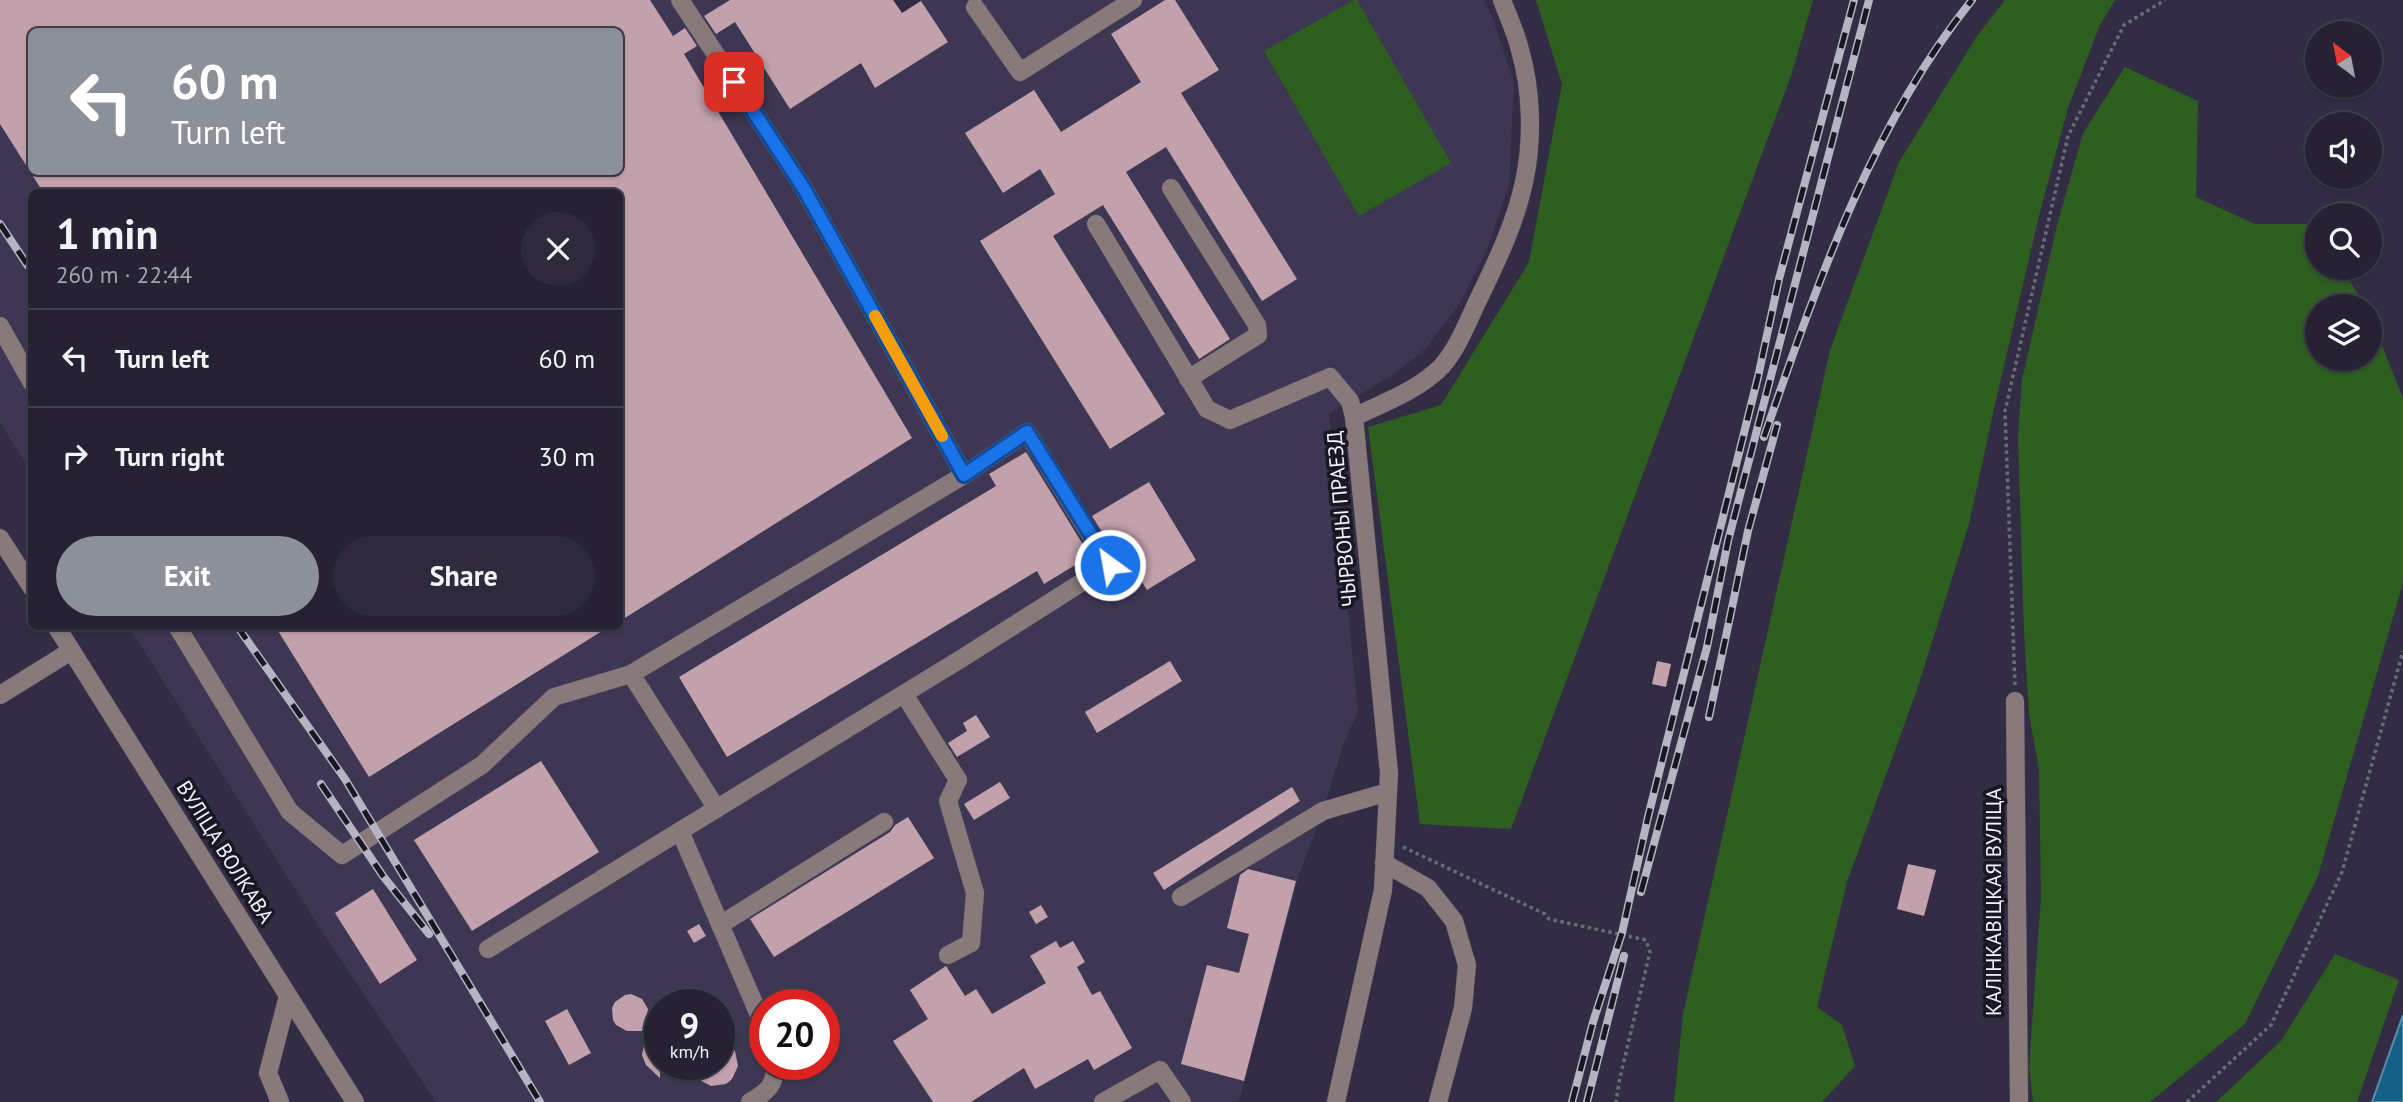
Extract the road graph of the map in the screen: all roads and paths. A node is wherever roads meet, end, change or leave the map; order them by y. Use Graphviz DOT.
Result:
graph roads {
  1 [pos="680,0"];
  2 [pos="1133,0"];
  3 [pos="1502,0"];
  4 [pos="2165,0"];
  5 [pos="975,7"];
  6 [pos="1171,188"];
  7 [pos="1096,224"];
  8 [pos="0,326"];
  9 [pos="28,376"];
  10 [pos="1188,379"];
  11 [pos="1354,416"];
  12 [pos="964,475"];
  13 [pos="0,538"];
  14 [pos="28,582"];
  15 [pos="58,630"];
  16 [pos="179,630"];
  17 [pos="71,651"];
  18 [pos="2403,651"];
  19 [pos="631,674"];
  20 [pos="0,695"];
  21 [pos="904,695"];
  22 [pos="2015,701"];
  23 [pos="1388,792"];
  24 [pos="717,809"];
  25 [pos="884,822"];
  26 [pos="680,831"];
  27 [pos="1385,838"];
  28 [pos="1384,863"];
  29 [pos="1181,897"];
  30 [pos="720,925"];
  31 [pos="488,948"];
  32 [pos="948,955"];
  33 [pos="749,992"];
  34 [pos="288,996"];
  35 [pos="774,1080"];
  36 [pos="762,1099"];
  37 [pos="280,1102"];
  38 [pos="355,1102"];
  39 [pos="1103,1102"];
  40 [pos="1182,1102"];
  41 [pos="1336,1102"];
  42 [pos="1438,1102"];
  43 [pos="1616,1102"];
  44 [pos="2019,1102"];
  45 [pos="2187,1102"];
  1 -- 12 [label="street"];
  2 -- 5 [label="street"];
  3 -- 11 [label="street, ЧЫРВОНЫ ПРАЕЗД"];
  4 -- 22 [label="path"];
  6 -- 10 [label="street"];
  7 -- 10 [label="street"];
  8 -- 9 [label="street"];
  10 -- 11 [label="street"];
  11 -- 23 [label="street, ЧЫРВОНЫ ПРАЕЗД"];
  12 -- 19 [label="street"];
  12 -- 21 [label="street"];
  13 -- 14 [label="street"];
  15 -- 17 [label="street, ВУЛІЦА ВОЛКАВА"];
  16 -- 19 [label="street"];
  17 -- 20 [label="street"];
  17 -- 34 [label="street, ВУЛІЦА ВОЛКАВА"];
  18 -- 45 [label="path"];
  19 -- 24 [label="street"];
  21 -- 24 [label="street"];
  21 -- 32 [label="street"];
  22 -- 44 [label="street, КАЛІНКАВІЦКАЯ ВУЛІЦА"];
  23 -- 27 [label="street, ЧЫРВОНЫ ПРАЕЗД"];
  23 -- 29 [label="street"];
  24 -- 26 [label="street"];
  25 -- 30 [label="street"];
  26 -- 30 [label="street"];
  26 -- 31 [label="street"];
  27 -- 28 [label="street, ЧЫРВОНЫ ПРАЕЗД"];
  27 -- 43 [label="path"];
  28 -- 41 [label="street, ЧЫРВОНЫ ПРАЕЗД"];
  28 -- 42 [label="street"];
  30 -- 33 [label="street"];
  34 -- 37 [label="street"];
  34 -- 38 [label="street, ВУЛІЦА ВОЛКАВА"];
  35 -- 36 [label="street"];
  39 -- 40 [label="street"];
}
